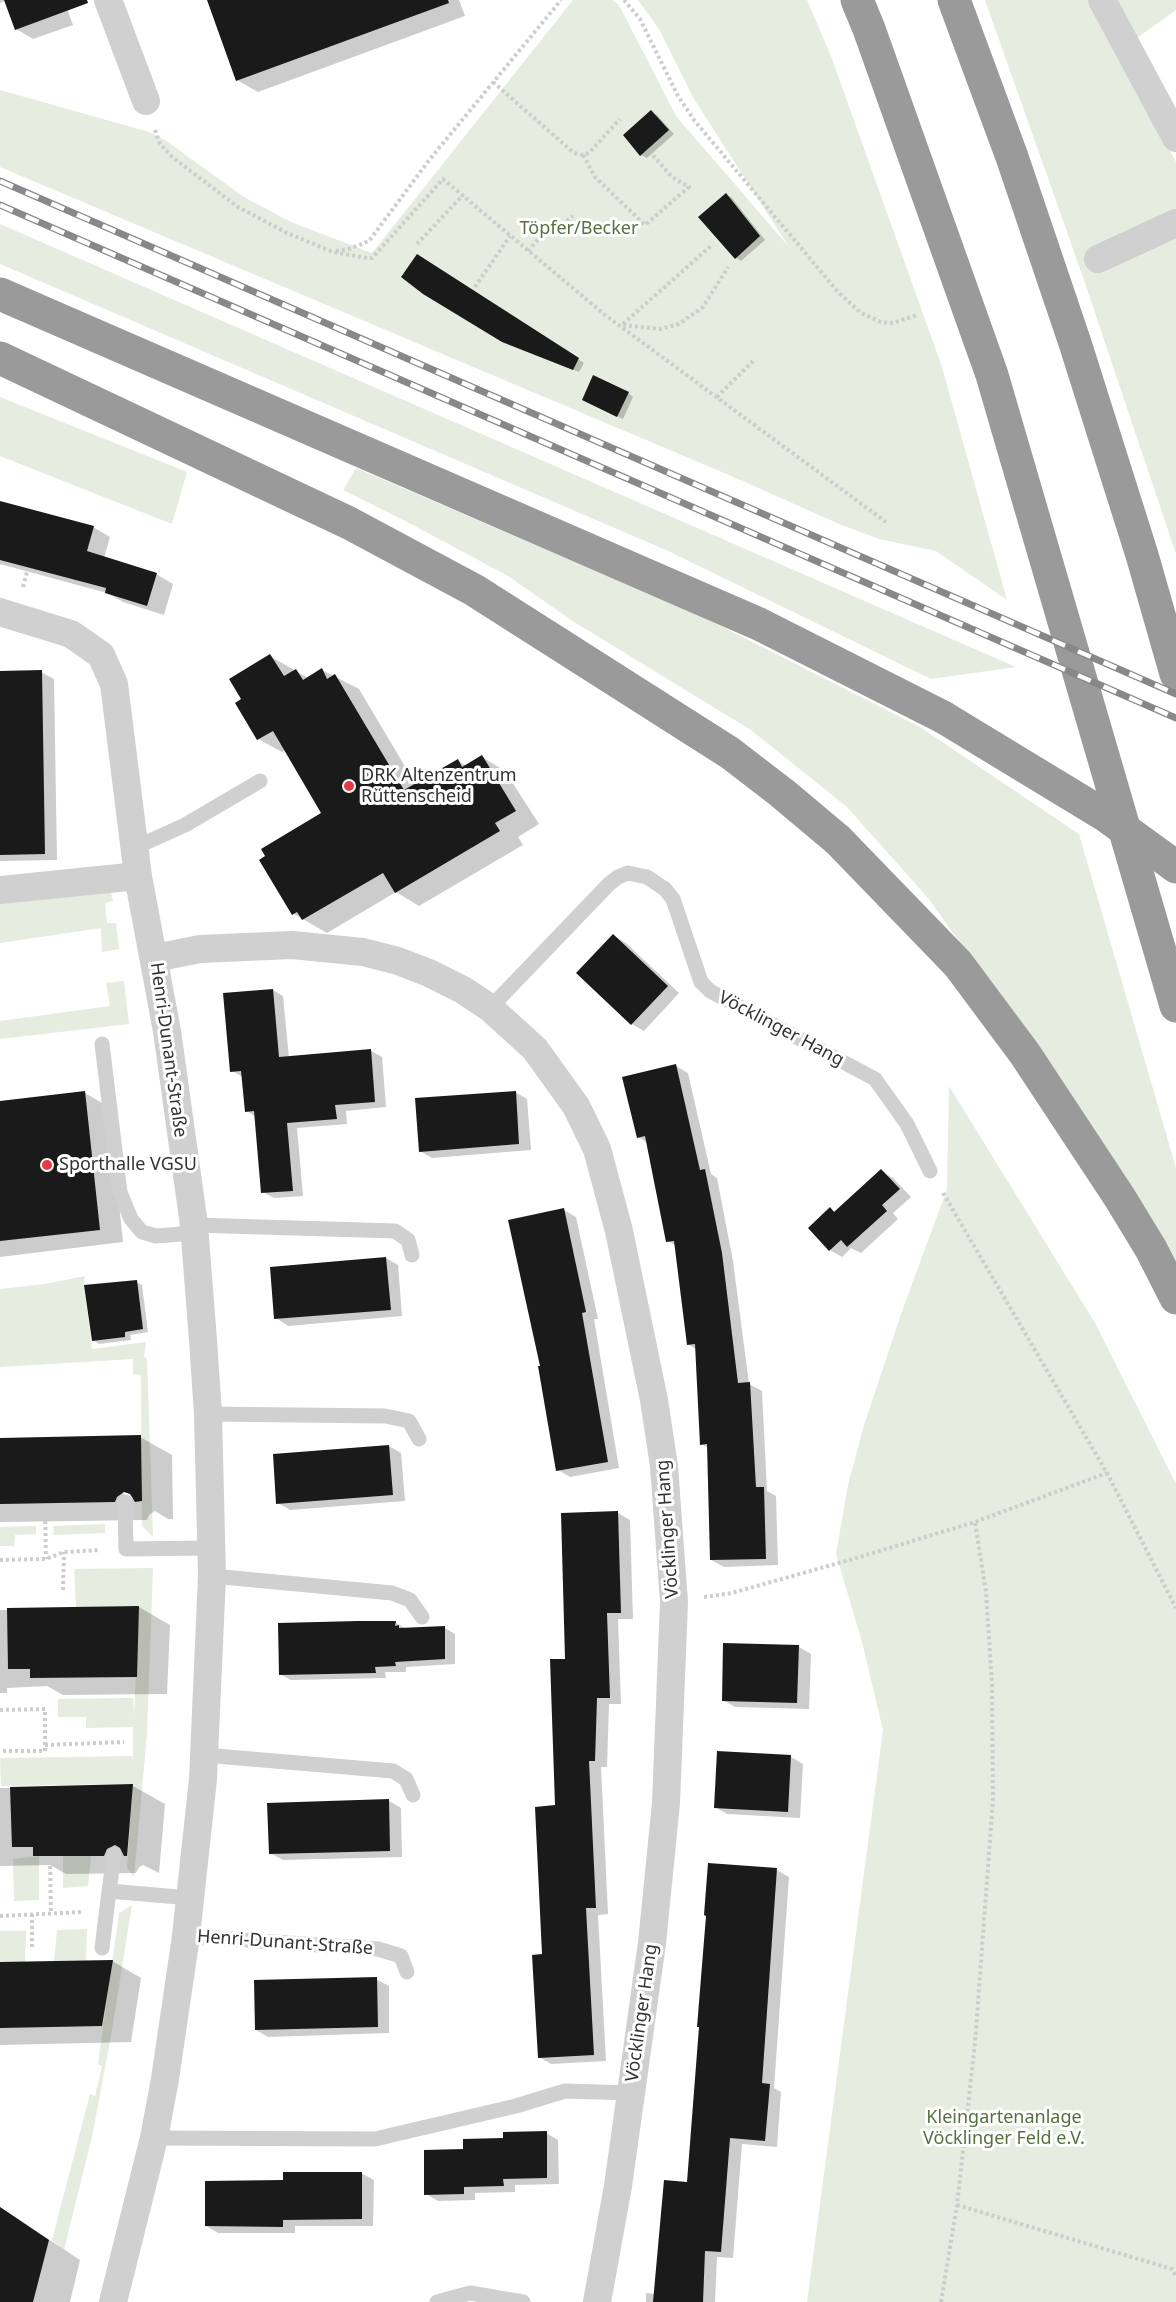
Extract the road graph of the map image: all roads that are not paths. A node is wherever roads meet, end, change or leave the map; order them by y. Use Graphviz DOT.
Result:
graph roads {
  1 [pos="108,0"];
  2 [pos="857,0"];
  3 [pos="954,0"];
  4 [pos="1102,0"];
  5 [pos="146,101"];
  6 [pos="1176,138"];
  7 [pos="1176,223"];
  8 [pos="1098,260"];
  9 [pos="0,294"];
  10 [pos="0,358"];
  11 [pos="0,612"];
  12 [pos="1176,674"];
  13 [pos="260,781"];
  14 [pos="134,848"];
  15 [pos="1176,867"];
  16 [pos="138,876"];
  17 [pos="0,890"];
  18 [pos="155,958"];
  19 [pos="1176,1006"];
  20 [pos="490,1008"];
  21 [pos="102,1044"];
  22 [pos="930,1171"];
  23 [pos="194,1229"];
  24 [pos="412,1255"];
  25 [pos="1176,1298"];
  26 [pos="208,1414"];
  27 [pos="418,1439"];
  28 [pos="125,1502"];
  29 [pos="212,1548"];
  30 [pos="212,1576"];
  31 [pos="422,1617"];
  32 [pos="204,1755"];
  33 [pos="413,1795"];
  34 [pos="114,1855"];
  35 [pos="110,1891"];
  36 [pos="190,1898"];
  37 [pos="186,1936"];
  38 [pos="102,1948"];
  39 [pos="407,1972"];
  40 [pos="631,2093"];
  41 [pos="154,2138"];
  42 [pos="113,2302"];
  43 [pos="437,2302"];
  44 [pos="523,2302"];
  45 [pos="597,2302"];
  1 -- 5 [label="street"];
  2 -- 19 [label="highway"];
  3 -- 12 [label="highway"];
  4 -- 6 [label="street"];
  7 -- 8 [label="street"];
  9 -- 15 [label="highway, bridge"];
  10 -- 25 [label="highway"];
  11 -- 14 [label="street, Henri-Dunant-Straße"];
  13 -- 14 [label="lane"];
  14 -- 16 [label="street, Henri-Dunant-Straße"];
  16 -- 17 [label="street"];
  16 -- 18 [label="street, Henri-Dunant-Straße"];
  18 -- 20 [label="street, Vöcklinger Hang"];
  18 -- 23 [label="street, Henri-Dunant-Straße"];
  20 -- 22 [label="lane, Vöcklinger Hang"];
  20 -- 40 [label="street, Vöcklinger Hang"];
  21 -- 23 [label="lane"];
  23 -- 24 [label="lane"];
  23 -- 26 [label="street, Henri-Dunant-Straße"];
  26 -- 27 [label="lane"];
  26 -- 29 [label="street, Henri-Dunant-Straße"];
  28 -- 29 [label="lane"];
  29 -- 30 [label="street, Henri-Dunant-Straße"];
  30 -- 31 [label="lane"];
  30 -- 32 [label="street, Henri-Dunant-Straße"];
  32 -- 33 [label="lane"];
  32 -- 36 [label="street, Henri-Dunant-Straße"];
  34 -- 35 [label="lane"];
  35 -- 36 [label="lane"];
  35 -- 38 [label="lane"];
  36 -- 37 [label="street, Henri-Dunant-Straße"];
  37 -- 39 [label="lane, Henri-Dunant-Straße"];
  37 -- 41 [label="street, Henri-Dunant-Straße"];
  40 -- 41 [label="lane, Vöcklinger Hang"];
  40 -- 45 [label="street, Vöcklinger Hang"];
  41 -- 42 [label="street, Henri-Dunant-Straße"];
  43 -- 44 [label="lane"];
}
